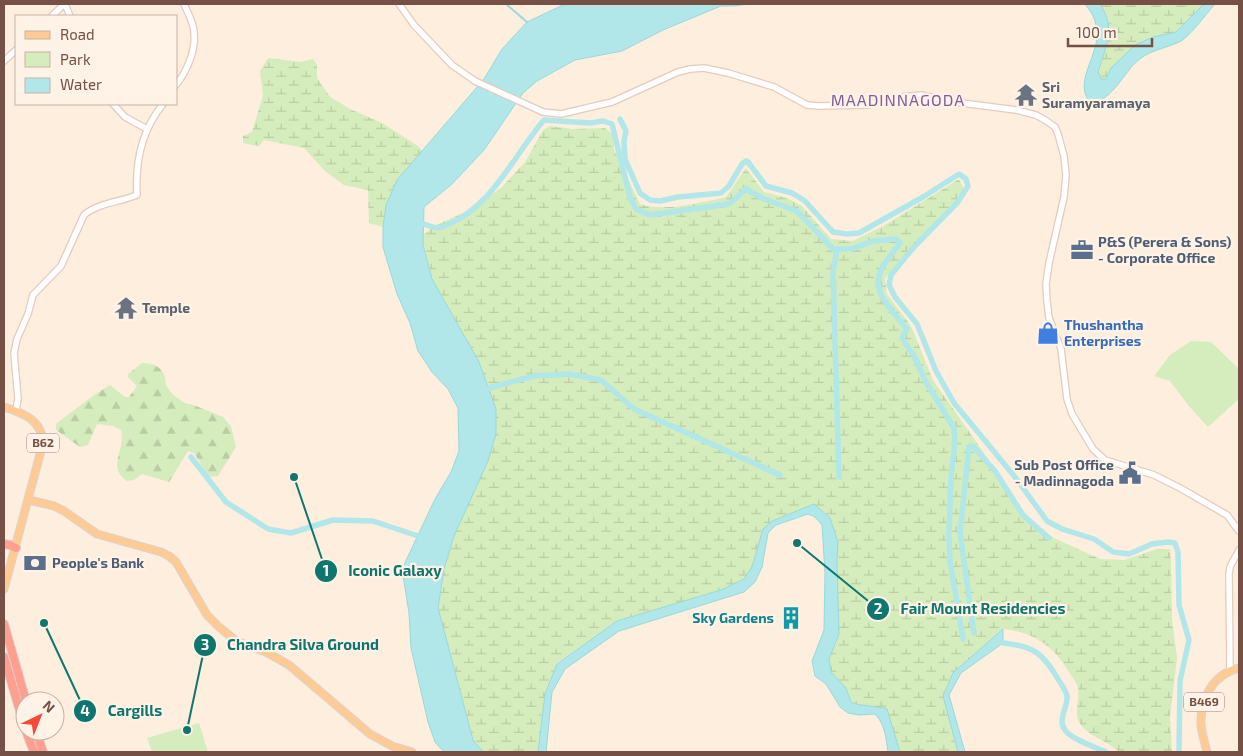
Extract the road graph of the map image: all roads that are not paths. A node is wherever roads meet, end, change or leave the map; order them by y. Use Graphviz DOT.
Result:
graph roads {
  1 [pos="64,4"];
  2 [pos="184,4"];
  3 [pos="399,4"];
  4 [pos="53,15"];
  5 [pos="15,51"];
  6 [pos="4,62"];
  7 [pos="178,82"];
  8 [pos="114,105"];
  9 [pos="162,105"];
  10 [pos="147,129"];
  11 [pos="4,407"];
  12 [pos="16,411"];
  13 [pos="29,500"];
  14 [pos="1239,531"];
  15 [pos="4,544"];
  16 [pos="16,548"];
  17 [pos="1239,550"];
  18 [pos="10,566"];
  19 [pos="4,572"];
  20 [pos="4,589"];
  21 [pos="4,624"];
  22 [pos="4,657"];
  23 [pos="1239,668"];
  24 [pos="1230,670"];
  25 [pos="23,691"];
  26 [pos="15,693"];
  27 [pos="412,752"];
  28 [pos="1207,752"];
  1 -- 4 [label="street"];
  2 -- 7 [label="street"];
  3 -- 14 [label="street"];
  5 -- 6 [label="street"];
  8 -- 10 [label="street"];
  9 -- 10 [label="street"];
  10 -- 12 [label="street"];
  11 -- 12 [label="main road, B62"];
  12 -- 13 [label="main road, B62"];
  13 -- 16 [label="main road, B62"];
  13 -- 27 [label="main road"];
  15 -- 16 [label="highway"];
  16 -- 18 [label="main road, B62"];
  17 -- 24 [label="street"];
  18 -- 19 [label="main road, B62"];
  18 -- 20 [label="main road, B62"];
  21 -- 25 [label="highway"];
  22 -- 26 [label="highway"];
  23 -- 24 [label="main road, B469"];
  24 -- 28 [label="main road, B469"];
}
